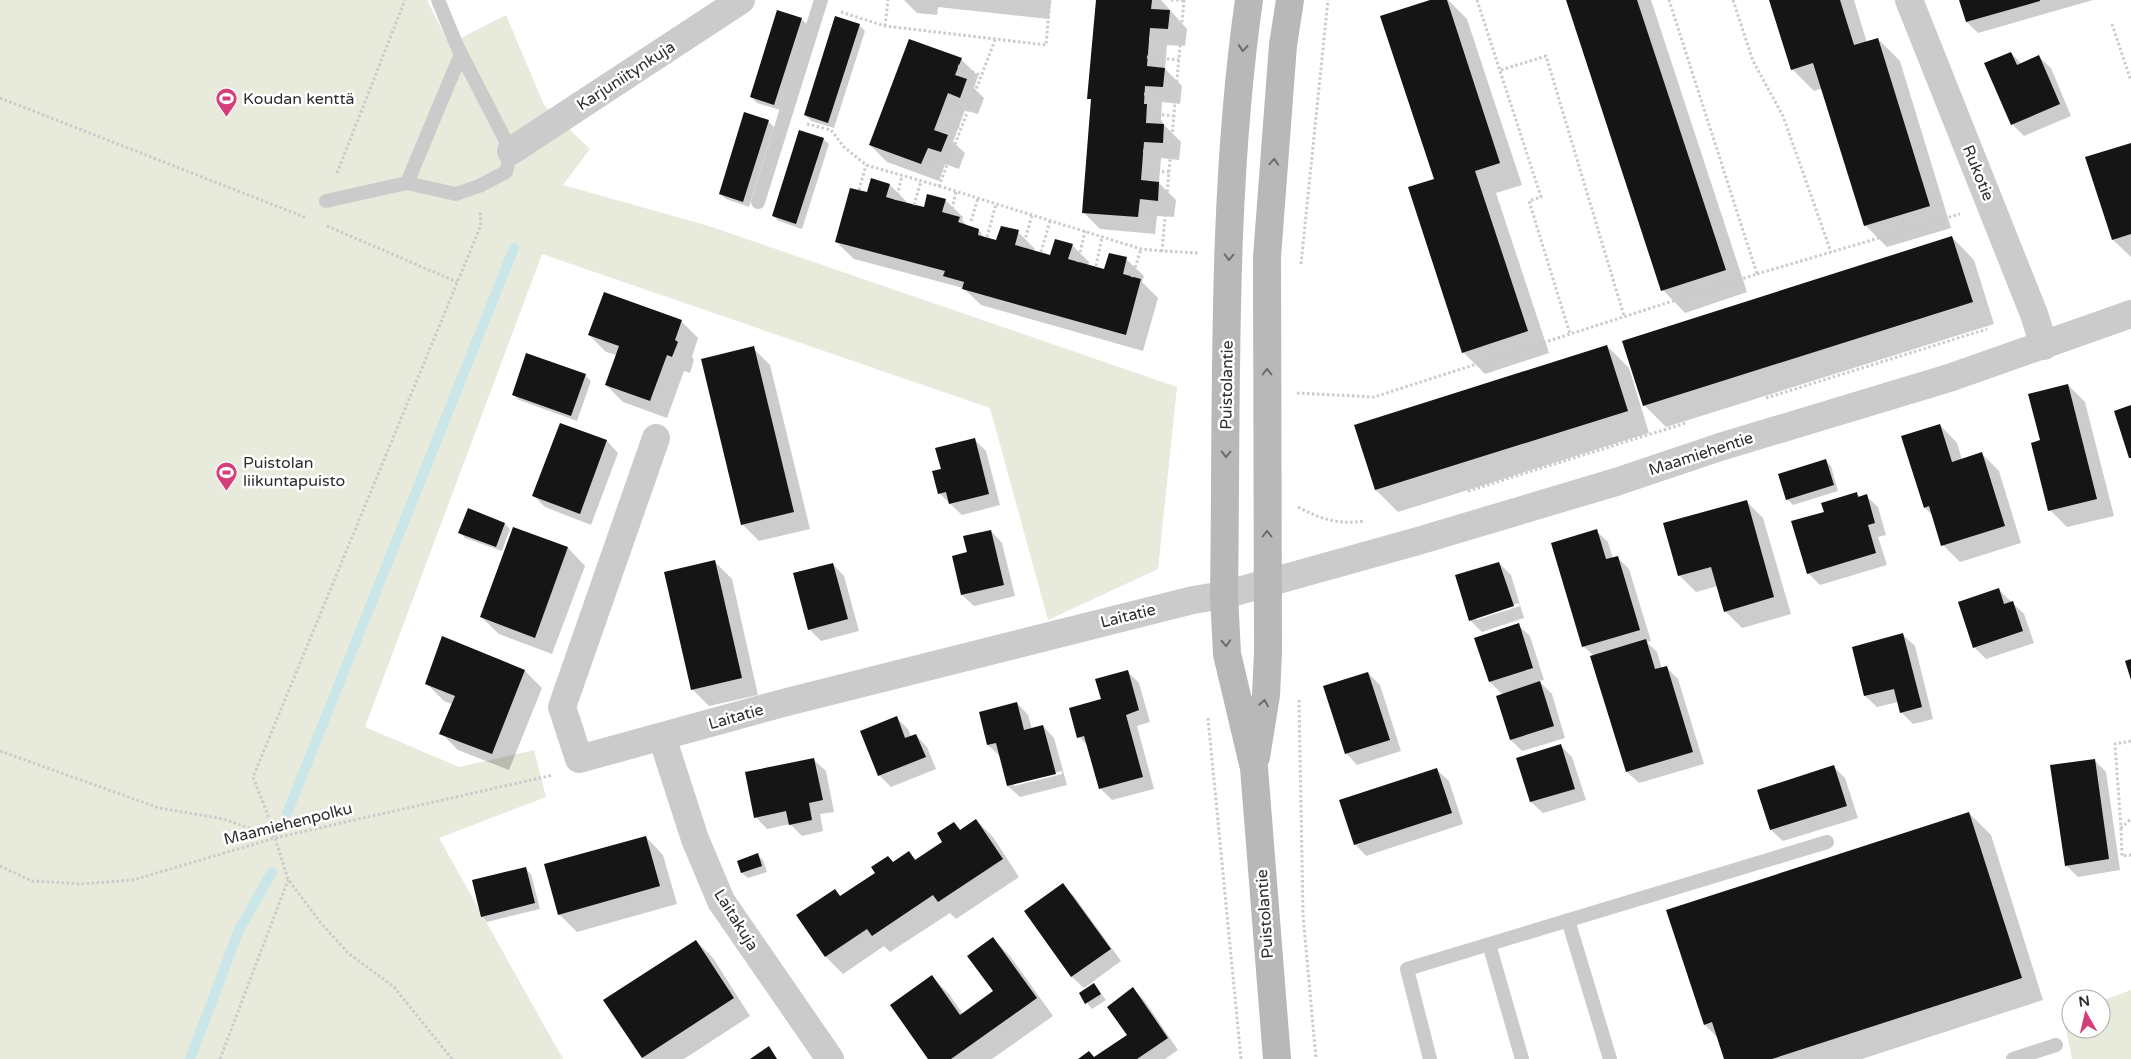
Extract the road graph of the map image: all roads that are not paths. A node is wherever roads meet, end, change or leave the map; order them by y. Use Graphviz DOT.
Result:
graph roads {
  1 [pos="438,0"];
  2 [pos="741,0"];
  3 [pos="1249,0"];
  4 [pos="1290,0"];
  5 [pos="1909,0"];
  6 [pos="820,3"];
  7 [pos="461,54"];
  8 [pos="511,151"];
  9 [pos="407,183"];
  10 [pos="326,201"];
  11 [pos="758,202"];
  12 [pos="2131,314"];
  13 [pos="2044,346"];
  14 [pos="656,438"];
  15 [pos="1267,583"];
  16 [pos="1224,595"];
  17 [pos="662,738"];
  18 [pos="1254,768"];
  19 [pos="1826,842"];
  20 [pos="1568,920"];
  21 [pos="1489,944"];
  22 [pos="2056,1045"];
  23 [pos="830,1059"];
  24 [pos="1278,1059"];
  25 [pos="1430,1059"];
  26 [pos="1522,1059"];
  27 [pos="1610,1059"];
  28 [pos="2013,1059"];
  1 -- 7 [label="lane"];
  2 -- 8 [label="street, Karjuniitynkuja"];
  3 -- 16 [label="main road, Puistolantie, one-way"];
  15 -- 4 [label="main road, Puistolantie, one-way"];
  5 -- 13 [label="street, Rukotie"];
  6 -- 11 [label="lane"];
  7 -- 8 [label="lane"];
  7 -- 9 [label="lane"];
  8 -- 9 [label="lane"];
  9 -- 10 [label="lane"];
  12 -- 13 [label="street, Maamiehentie"];
  13 -- 15 [label="street, Maamiehentie"];
  14 -- 17 [label="street, Laitatie"];
  15 -- 16 [label="street, Maamiehentie"];
  18 -- 15 [label="main road, Puistolantie, one-way"];
  16 -- 17 [label="street, Laitatie"];
  16 -- 18 [label="main road, Puistolantie, one-way"];
  17 -- 23 [label="street, Laitakuja"];
  18 -- 24 [label="main road, Puistolantie"];
  19 -- 20 [label="lane"];
  20 -- 21 [label="lane"];
  20 -- 27 [label="lane"];
  21 -- 25 [label="lane"];
  21 -- 26 [label="lane"];
  22 -- 28 [label="lane"];
}
